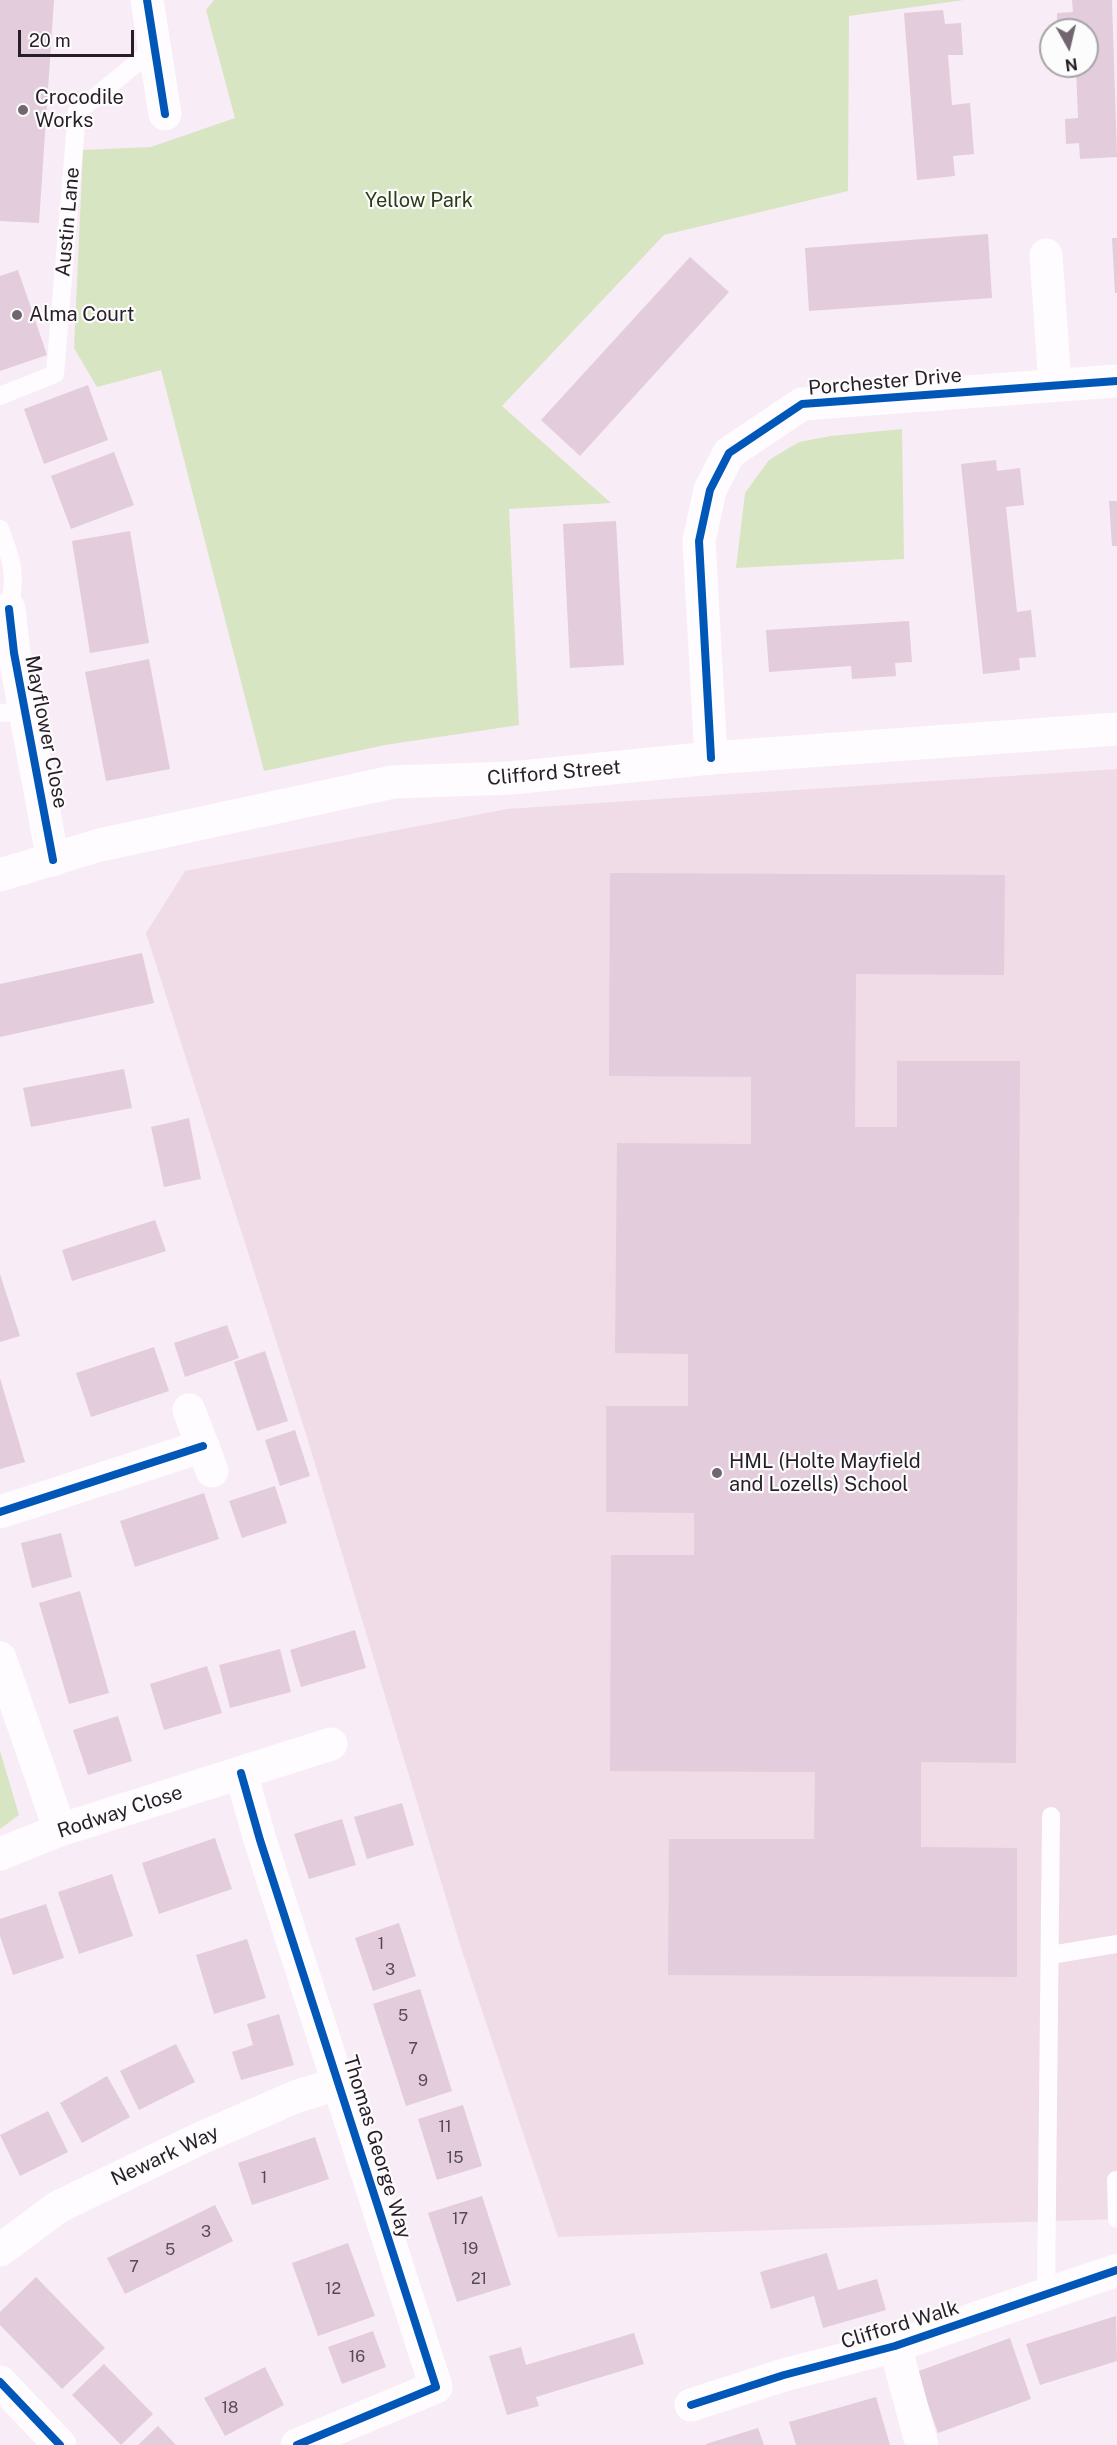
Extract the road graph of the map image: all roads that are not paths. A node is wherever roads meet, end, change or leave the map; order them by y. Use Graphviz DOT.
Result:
graph roads {
  1 [pos="147,0"];
  2 [pos="155,48"];
  3 [pos="165,114"];
  4 [pos="1046,255"];
  5 [pos="1117,381"];
  6 [pos="1055,385"];
  7 [pos="0,396"];
  8 [pos="0,529"];
  9 [pos="9,609"];
  10 [pos="7,654"];
  11 [pos="12,712"];
  12 [pos="1117,729"];
  13 [pos="711,758"];
  14 [pos="53,860"];
  15 [pos="0,875"];
  16 [pos="189,1410"];
  17 [pos="0,1512"];
  18 [pos="0,1658"];
  19 [pos="331,1744"];
  20 [pos="242,1773"];
  21 [pos="1051,1816"];
  22 [pos="60,1830"];
  23 [pos="0,1854"];
  24 [pos="1117,1944"];
  25 [pos="1051,1955"];
  26 [pos="340,2083"];
  27 [pos="1116,2180"];
  28 [pos="1117,2219"];
  29 [pos="0,2250"];
  30 [pos="1117,2270"];
  31 [pos="1046,2296"];
  32 [pos="895,2346"];
  33 [pos="0,2382"];
  34 [pos="691,2405"];
  35 [pos="60,2445"];
  36 [pos="297,2445"];
  37 [pos="922,2445"];
  1 -- 2 [label="street"];
  2 -- 3 [label="street"];
  2 -- 7 [label="lane, Austin Lane"];
  4 -- 6 [label="street"];
  5 -- 6 [label="street, Porchester Drive"];
  6 -- 13 [label="street, Porchester Drive"];
  8 -- 9 [label="lane"];
  9 -- 10 [label="street, Mayflower Close"];
  10 -- 11 [label="street, Mayflower Close"];
  11 -- 14 [label="street, Mayflower Close"];
  12 -- 13 [label="street, Clifford Street"];
  13 -- 14 [label="street, Clifford Street"];
  14 -- 15 [label="street, Clifford Street"];
  16 -- 17 [label="street"];
  18 -- 22 [label="street"];
  19 -- 20 [label="street, Rodway Close"];
  20 -- 22 [label="street, Rodway Close"];
  20 -- 26 [label="street, Thomas George Way"];
  21 -- 25 [label="lane"];
  22 -- 23 [label="street, Rodway Close"];
  24 -- 25 [label="lane"];
  25 -- 31 [label="lane"];
  26 -- 29 [label="street, Newark Way"];
  26 -- 36 [label="street, Thomas George Way"];
  27 -- 28 [label="lane"];
  30 -- 31 [label="street, Clifford Walk"];
  31 -- 32 [label="street, Clifford Walk"];
  32 -- 34 [label="street, Clifford Walk"];
  32 -- 37 [label="street"];
  33 -- 35 [label="street"];
}
